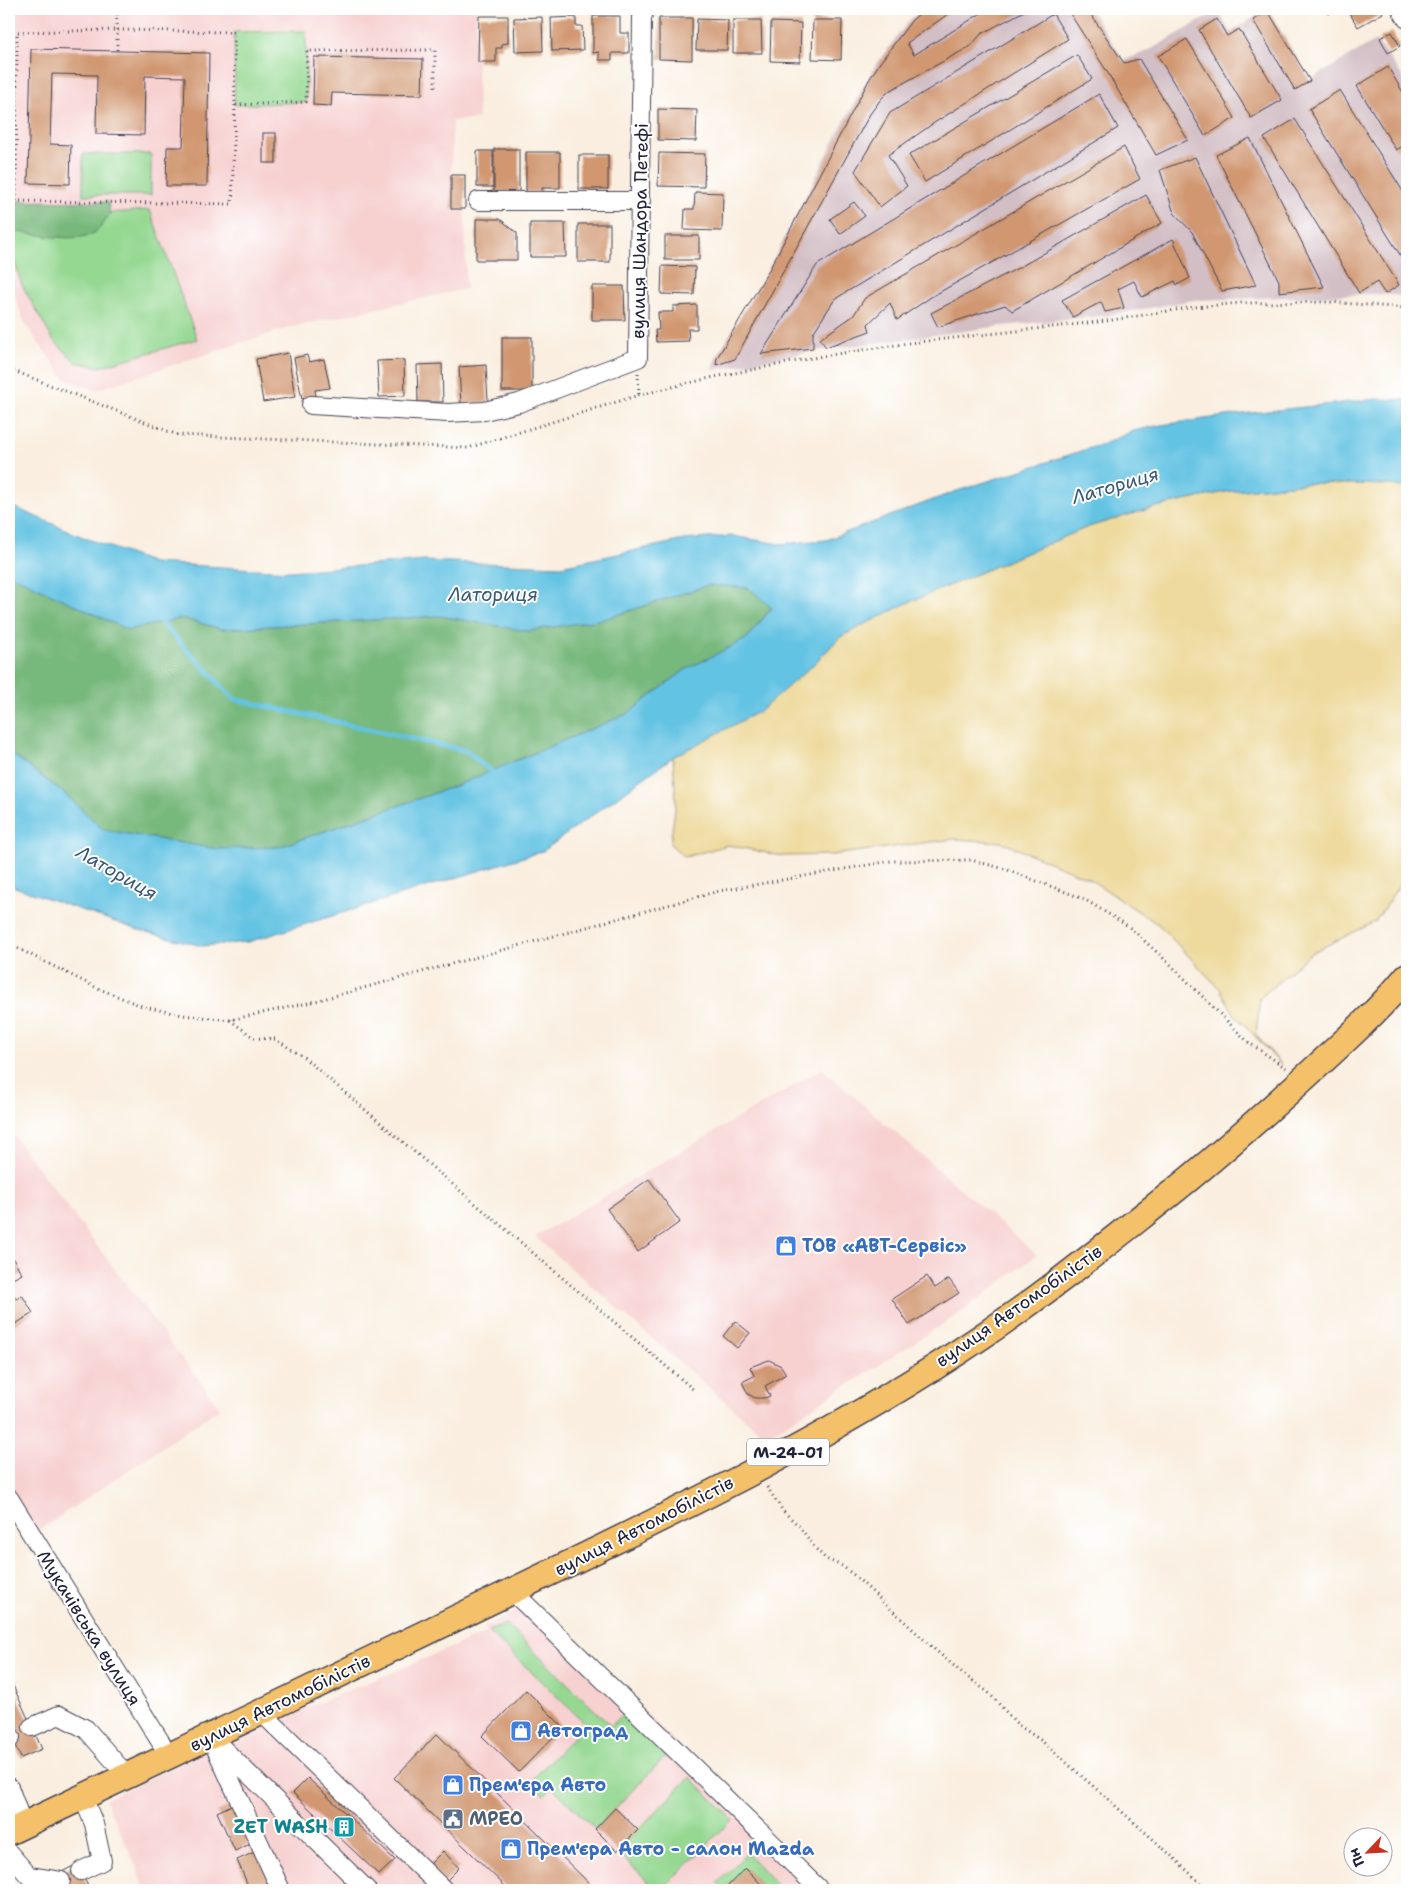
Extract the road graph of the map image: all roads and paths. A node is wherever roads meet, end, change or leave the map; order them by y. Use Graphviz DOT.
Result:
graph roads {
  1 [pos="117,9"];
  2 [pos="644,9"];
  3 [pos="1400,9"];
  4 [pos="1407,19"];
  5 [pos="117,30"];
  6 [pos="117,51"];
  7 [pos="435,90"];
  8 [pos="235,105"];
  9 [pos="478,201"];
  10 [pos="640,201"];
  11 [pos="1407,308"];
  12 [pos="9,369"];
  13 [pos="311,405"];
  14 [pos="9,944"];
  15 [pos="1407,976"];
  16 [pos="230,1020"];
  17 [pos="1301,1081"];
  18 [pos="694,1390"];
  19 [pos="753,1471"];
  20 [pos="9,1498"];
  21 [pos="512,1591"];
  22 [pos="262,1712"];
  23 [pos="32,1727"];
  24 [pos="211,1737"];
  25 [pos="170,1757"];
  26 [pos="128,1777"];
  27 [pos="9,1787"];
  28 [pos="83,1797"];
  29 [pos="16,1828"];
  30 [pos="9,1853"];
  31 [pos="81,1872"];
  32 [pos="61,1881"];
  33 [pos="281,1890"];
  34 [pos="367,1890"];
  35 [pos="444,1890"];
  36 [pos="820,1890"];
  37 [pos="1208,1890"];
  1 -- 5 [label="path"];
  2 -- 10 [label="street, вулиця Шандора Петефі"];
  3 -- 4 [label="street"];
  5 -- 6 [label="path"];
  5 -- 8 [label="path"];
  5 -- 8 [label="path"];
  7 -- 8 [label="path"];
  9 -- 10 [label="street"];
  10 -- 13 [label="street, вулиця Шандора Петефі"];
  11 -- 12 [label="path"];
  14 -- 16 [label="path"];
  15 -- 17 [label="highway, вулиця Автомобілістів / М-24-01"];
  16 -- 17 [label="path"];
  16 -- 18 [label="path"];
  17 -- 19 [label="highway, вулиця Автомобілістів / М-24-01"];
  19 -- 21 [label="highway, вулиця Автомобілістів / М-24-01"];
  19 -- 37 [label="path"];
  20 -- 25 [label="street, Мукачівська вулиця"];
  21 -- 22 [label="highway, вулиця Автомобілістів / М-24-01"];
  21 -- 36 [label="street"];
  22 -- 24 [label="highway, вулиця Автомобілістів / М-24-01"];
  22 -- 35 [label="street"];
  23 -- 26 [label="street"];
  24 -- 25 [label="highway, вулиця Автомобілістів / М-24-01"];
  24 -- 33 [label="street"];
  24 -- 34 [label="street"];
  25 -- 26 [label="highway, вулиця Автомобілістів / М-24-01"];
  26 -- 28 [label="highway, вулиця Автомобілістів / М-24-01"];
  27 -- 29 [label="street"];
  28 -- 29 [label="highway, вулиця Автомобілістів / М-24-01"];
  28 -- 31 [label="street"];
  30 -- 32 [label="street"];
}
